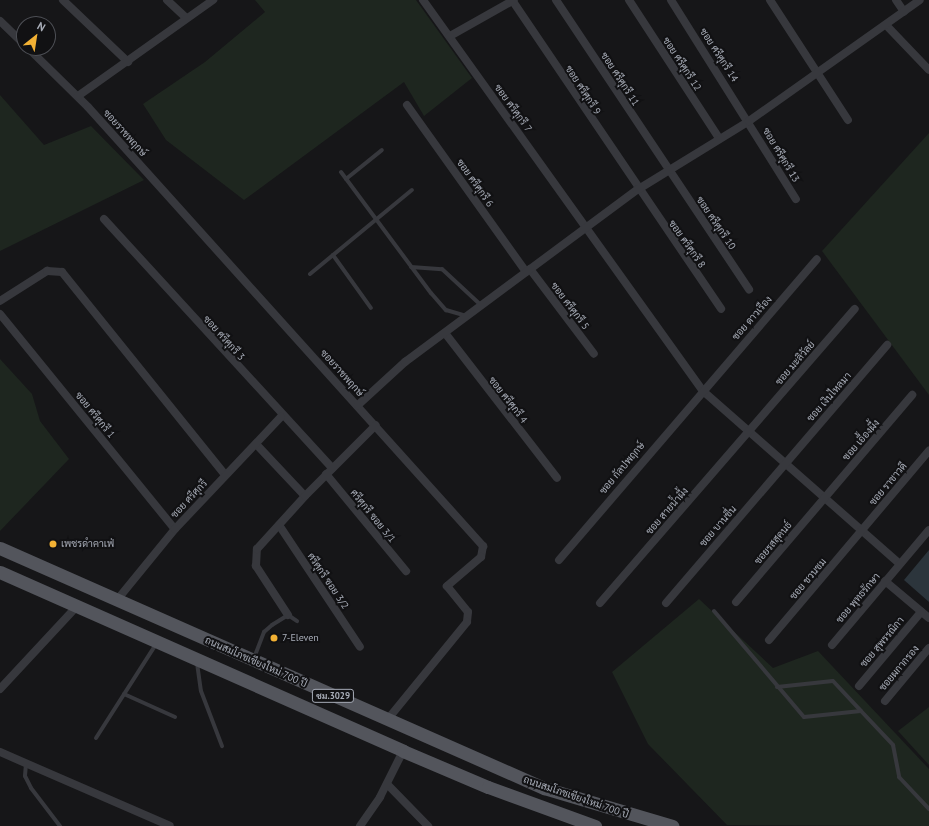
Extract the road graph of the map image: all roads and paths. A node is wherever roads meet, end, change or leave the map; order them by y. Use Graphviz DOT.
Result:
graph roads {
  1 [pos="63,0"];
  2 [pos="167,0"];
  3 [pos="213,0"];
  4 [pos="423,0"];
  5 [pos="513,0"];
  6 [pos="556,0"];
  7 [pos="629,0"];
  8 [pos="672,0"];
  9 [pos="770,0"];
  10 [pos="896,0"];
  11 [pos="920,0"];
  12 [pos="904,12"];
  13 [pos="186,18"];
  14 [pos="0,21"];
  15 [pos="886,25"];
  16 [pos="16,36"];
  17 [pos="450,36"];
  18 [pos="36,56"];
  19 [pos="128,62"];
  20 [pos="929,70"];
  21 [pos="820,74"];
  22 [pos="78,96"];
  23 [pos="407,106"];
  24 [pos="848,120"];
  25 [pos="749,121"];
  26 [pos="719,138"];
  27 [pos="382,150"];
  28 [pos="666,168"];
  29 [pos="340,172"];
  30 [pos="346,179"];
  31 [pos="412,190"];
  32 [pos="637,190"];
  33 [pos="796,199"];
  34 [pos="104,219"];
  35 [pos="376,220"];
  36 [pos="586,227"];
  37 [pos="333,255"];
  38 [pos="816,259"];
  39 [pos="412,267"];
  40 [pos="528,271"];
  41 [pos="310,274"];
  42 [pos="749,290"];
  43 [pos="0,301"];
  44 [pos="483,306"];
  45 [pos="371,308"];
  46 [pos="721,309"];
  47 [pos="855,309"];
  48 [pos="0,314"];
  49 [pos="468,316"];
  50 [pos="445,333"];
  51 [pos="887,345"];
  52 [pos="594,354"];
  53 [pos="703,391"];
  54 [pos="912,395"];
  55 [pos="358,405"];
  56 [pos="282,417"];
  57 [pos="376,425"];
  58 [pos="749,431"];
  59 [pos="256,444"];
  60 [pos="929,451"];
  61 [pos="785,463"];
  62 [pos="329,471"];
  63 [pos="225,475"];
  64 [pos="558,478"];
  65 [pos="305,496"];
  66 [pos="825,498"];
  67 [pos="279,525"];
  68 [pos="175,529"];
  69 [pos="862,530"];
  70 [pos="929,530"];
  71 [pos="0,548"];
  72 [pos="559,560"];
  73 [pos="900,564"];
  74 [pos="406,571"];
  75 [pos="0,572"];
  76 [pos="886,581"];
  77 [pos="117,600"];
  78 [pos="736,602"];
  79 [pos="600,603"];
  80 [pos="666,603"];
  81 [pos="77,606"];
  82 [pos="714,612"];
  83 [pos="921,612"];
  84 [pos="288,615"];
  85 [pos="929,618"];
  86 [pos="297,621"];
  87 [pos="769,640"];
  88 [pos="156,642"];
  89 [pos="832,646"];
  90 [pos="360,647"];
  91 [pos="929,648"];
  92 [pos="197,660"];
  93 [pos="253,660"];
  94 [pos="859,686"];
  95 [pos="777,687"];
  96 [pos="0,689"];
  97 [pos="124,694"];
  98 [pos="885,701"];
  99 [pos="861,711"];
  100 [pos="175,717"];
  101 [pos="387,720"];
  102 [pos="96,738"];
  103 [pos="222,746"];
  104 [pos="402,751"];
  105 [pos="0,752"];
  106 [pos="26,764"];
  107 [pos="387,784"];
  108 [pos="929,809"];
  109 [pos="60,826"];
  110 [pos="170,826"];
  111 [pos="360,826"];
  112 [pos="428,826"];
  113 [pos="595,826"];
  114 [pos="672,826"];
  1 -- 19 [label="street"];
  2 -- 13 [label="street"];
  3 -- 13 [label="street"];
  4 -- 17 [label="street, ซอย ศรีศุกรี 7"];
  5 -- 17 [label="street"];
  5 -- 32 [label="street, ซอย ศรีศุกรี 9"];
  6 -- 28 [label="street, ซอย ศรีศุกรี 11"];
  7 -- 26 [label="street, ซอย ศรีศุกรี 12"];
  8 -- 25 [label="street, ซอย ศรีศุกรี 14"];
  9 -- 21 [label="street"];
  10 -- 12 [label="street"];
  11 -- 12 [label="street"];
  12 -- 15 [label="street"];
  13 -- 19 [label="street"];
  14 -- 16 [label="street"];
  15 -- 20 [label="street"];
  15 -- 21 [label="street"];
  17 -- 36 [label="street, ซอย ศรีศุกรี 7"];
  18 -- 22 [label="street, ซอยราชพฤกษ์"];
  19 -- 22 [label="street"];
  21 -- 24 [label="street"];
  21 -- 25 [label="street"];
  22 -- 55 [label="street, ซอยราชพฤกษ์"];
  23 -- 40 [label="street, ซอย ศรีศุกรี 6"];
  25 -- 26 [label="street"];
  25 -- 33 [label="street, ซอย ศรีศุกรี 13"];
  26 -- 28 [label="street"];
  27 -- 30 [label="lane"];
  28 -- 32 [label="street"];
  28 -- 42 [label="street, ซอย ศรีศุกรี 10"];
  29 -- 30 [label="lane"];
  30 -- 35 [label="lane"];
  31 -- 35 [label="lane"];
  32 -- 36 [label="street"];
  32 -- 46 [label="street, ซอย ศรีศุกรี 8"];
  34 -- 56 [label="street, ซอย ศรีศุกรี 3"];
  35 -- 37 [label="lane"];
  35 -- 39 [label="lane"];
  36 -- 40 [label="street"];
  36 -- 53 [label="street, ซอย ศรีศุกรี 7"];
  37 -- 41 [label="lane"];
  37 -- 45 [label="lane"];
  38 -- 53 [label="street, ซอย ดาวเรือง"];
  39 -- 44 [label="lane"];
  39 -- 49 [label="lane"];
  40 -- 44 [label="street"];
  40 -- 52 [label="street, ซอย ศรีศุกรี 5"];
  43 -- 63 [label="street"];
  44 -- 49 [label="street"];
  47 -- 58 [label="street, ซอย มะลิวัลย์"];
  48 -- 68 [label="street, ซอย ศรีศุกรี 1"];
  49 -- 50 [label="street"];
  50 -- 55 [label="street"];
  50 -- 64 [label="street, ซอย ศรีศุกรี 4"];
  51 -- 61 [label="street, ซอย เงินไหลมา"];
  53 -- 58 [label="street, ซอย ศรีศุกรี 7"];
  53 -- 72 [label="street, ซอย กัลปพฤกษ์"];
  54 -- 66 [label="street, ซอย เอื้องผึ้ง"];
  55 -- 57 [label="street, ซอยราชพฤกษ์"];
  56 -- 59 [label="street, ซอย ศรีศุกรี"];
  56 -- 62 [label="street, ซอย ศรีศุกรี 3"];
  57 -- 62 [label="street"];
  57 -- 101 [label="street, ซอยราชพฤกษ์"];
  58 -- 61 [label="street, ซอย ศรีศุกรี 7"];
  58 -- 79 [label="street, ซอย สายน้ำผึ้ง"];
  59 -- 63 [label="street, ซอย ศรีศุกรี"];
  59 -- 65 [label="street"];
  60 -- 69 [label="street, ซอย ราชาวดี"];
  61 -- 66 [label="street, ซอย ศรีศุกรี 7"];
  61 -- 80 [label="street, ซอย บานชื่น"];
  62 -- 65 [label="street"];
  62 -- 74 [label="street, ศรีศุกรี ซอย 3/1"];
  63 -- 68 [label="street, ซอย ศรีศุกรี"];
  65 -- 67 [label="street"];
  66 -- 69 [label="street, ซอย ศรีศุกรี 7"];
  66 -- 78 [label="street, ซอยรสสุคนธ์"];
  67 -- 84 [label="street"];
  67 -- 90 [label="street, ศรีศุกรี ซอย 3/2"];
  68 -- 77 [label="street, ซอย ศรีศุกรี"];
  69 -- 73 [label="street, ซอย ศรีศุกรี 7"];
  69 -- 87 [label="street, ซอย ชวนชม"];
  70 -- 73 [label="street, ซอย พุทธรักษา"];
  71 -- 77 [label="main road, ถนนสมโภชเชียงใหม่ 700 ปี / ชม.3029"];
  73 -- 76 [label="street, ซอย พุทธรักษา"];
  75 -- 81 [label="main road, ถนนสมโภชเชียงใหม่ 700 ปี / ชม.3029"];
  76 -- 83 [label="street"];
  76 -- 89 [label="street, ซอย พุทธรักษา"];
  77 -- 93 [label="main road, ถนนสมโภชเชียงใหม่ 700 ปี / ชม.3029"];
  81 -- 88 [label="main road, ถนนสมโภชเชียงใหม่ 700 ปี / ชม.3029"];
  81 -- 96 [label="street"];
  82 -- 95 [label="lane"];
  83 -- 85 [label="street"];
  83 -- 94 [label="street, ซอย สุพรรณิกา"];
  84 -- 86 [label="lane"];
  84 -- 93 [label="lane"];
  88 -- 92 [label="main road, ถนนสมโภชเชียงใหม่ 700 ปี / ชม.3029"];
  88 -- 97 [label="lane"];
  91 -- 98 [label="street, ซอยผกากรอง"];
  92 -- 103 [label="lane"];
  92 -- 104 [label="main road, ถนนสมโภชเชียงใหม่ 700 ปี / ชม.3029"];
  93 -- 101 [label="main road, ถนนสมโภชเชียงใหม่ 700 ปี / ชม.3029"];
  95 -- 99 [label="lane"];
  95 -- 99 [label="lane"];
  97 -- 100 [label="lane"];
  97 -- 102 [label="lane"];
  99 -- 108 [label="lane"];
  101 -- 114 [label="main road, ถนนสมโภชเชียงใหม่ 700 ปี / ชม.3029"];
  104 -- 107 [label="street"];
  104 -- 113 [label="main road, ถนนสมโภชเชียงใหม่ 700 ปี / ชม.3029"];
  105 -- 106 [label="street"];
  106 -- 109 [label="lane"];
  106 -- 110 [label="street"];
  107 -- 111 [label="street"];
  107 -- 112 [label="street"];
}
